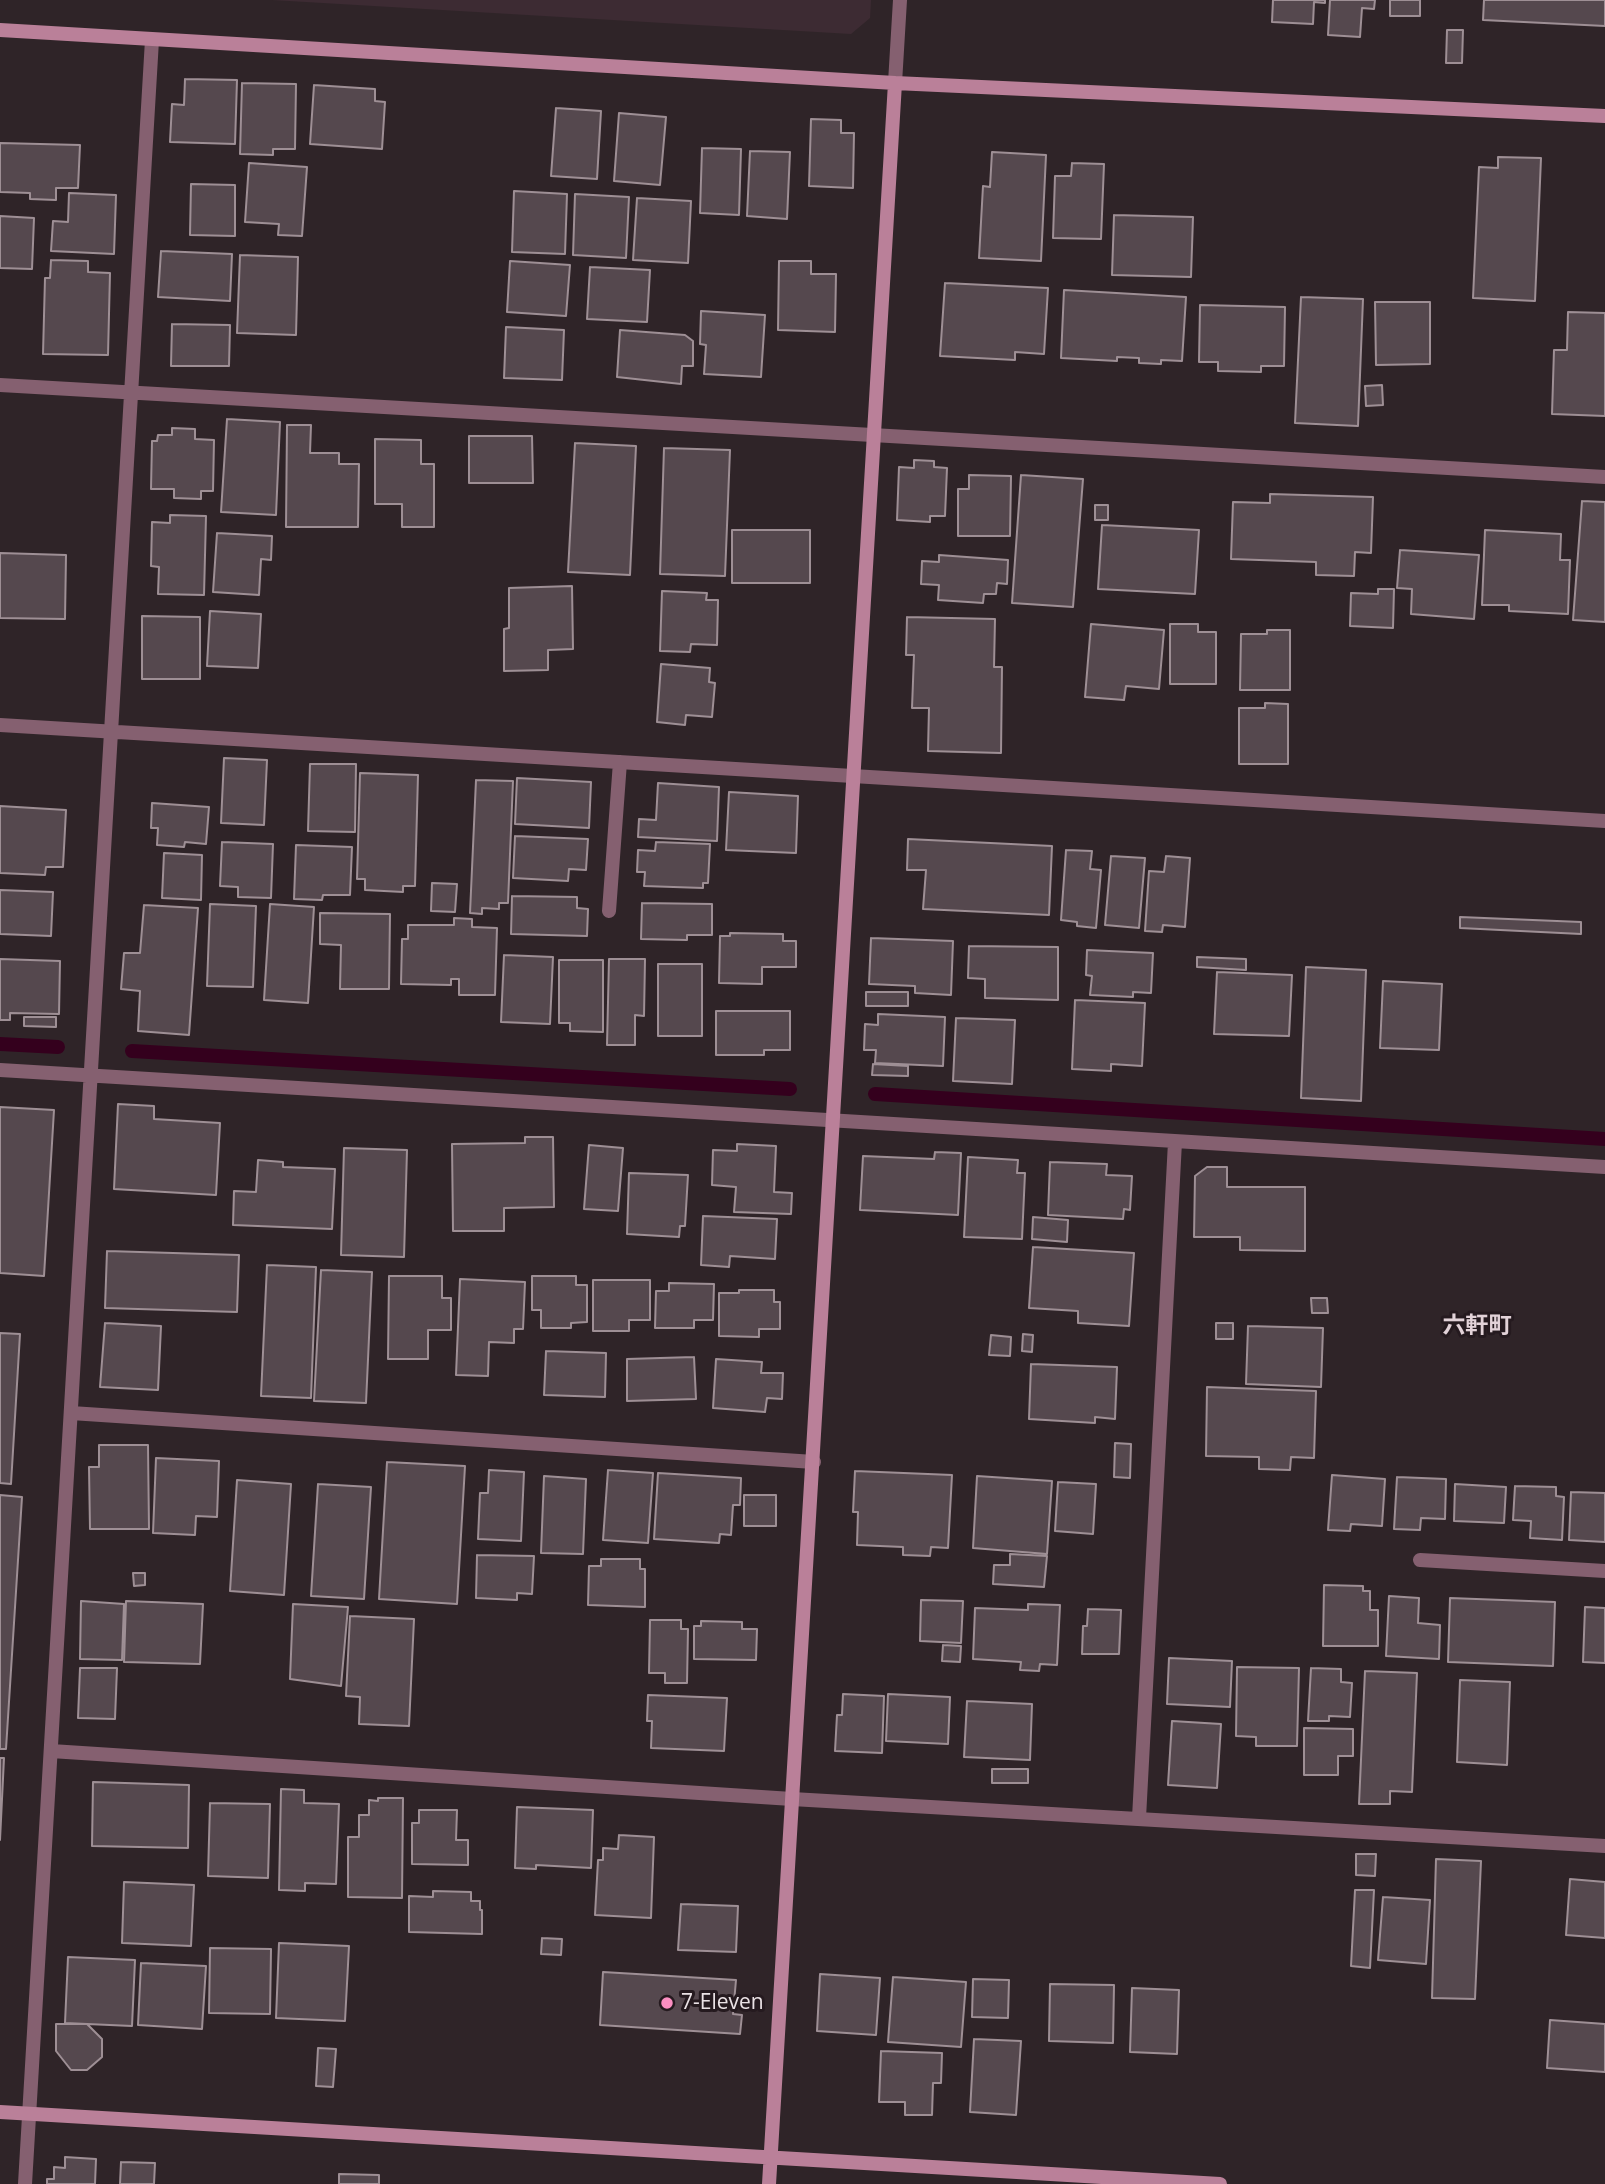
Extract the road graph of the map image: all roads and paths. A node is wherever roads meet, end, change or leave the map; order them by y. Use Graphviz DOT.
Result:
graph roads {
  1 [pos="900,0"];
  2 [pos="0,30"];
  3 [pos="152,40"];
  4 [pos="895,83"];
  5 [pos="1605,116"];
  6 [pos="0,385"];
  7 [pos="131,393"];
  8 [pos="873,436"];
  9 [pos="1605,477"];
  10 [pos="0,725"];
  11 [pos="111,732"];
  12 [pos="620,762"];
  13 [pos="853,776"];
  14 [pos="1605,821"];
  15 [pos="610,911"];
  16 [pos="0,1070"];
  17 [pos="91,1075"];
  18 [pos="833,1122"];
  19 [pos="1175,1142"];
  20 [pos="1605,1167"];
  21 [pos="71,1413"];
  22 [pos="814,1462"];
  23 [pos="1420,1560"];
  24 [pos="1605,1571"];
  25 [pos="51,1751"];
  26 [pos="792,1799"];
  27 [pos="1139,1818"];
  28 [pos="1605,1846"];
  29 [pos="0,2112"];
  30 [pos="29,2114"];
  31 [pos="770,2156"];
  32 [pos="25,2184"];
  33 [pos="769,2184"];
  34 [pos="1220,2184"];
  1 -- 4 [label="street"];
  2 -- 3 [label="street"];
  3 -- 4 [label="street"];
  3 -- 7 [label="street"];
  4 -- 5 [label="street"];
  4 -- 8 [label="street"];
  6 -- 7 [label="street"];
  7 -- 8 [label="street"];
  7 -- 11 [label="street"];
  8 -- 9 [label="street"];
  8 -- 13 [label="street"];
  10 -- 11 [label="street"];
  11 -- 12 [label="street"];
  11 -- 17 [label="street"];
  12 -- 13 [label="street"];
  12 -- 15 [label="street"];
  13 -- 14 [label="street"];
  13 -- 18 [label="street"];
  16 -- 17 [label="street"];
  17 -- 18 [label="street"];
  17 -- 21 [label="street"];
  18 -- 19 [label="street"];
  18 -- 22 [label="street"];
  19 -- 20 [label="street"];
  19 -- 27 [label="street"];
  21 -- 22 [label="street"];
  21 -- 25 [label="street"];
  22 -- 26 [label="street"];
  23 -- 24 [label="street"];
  25 -- 26 [label="street"];
  25 -- 30 [label="street"];
  26 -- 27 [label="street"];
  26 -- 31 [label="street"];
  27 -- 28 [label="street"];
  29 -- 30 [label="street"];
  30 -- 31 [label="street"];
  30 -- 32 [label="street"];
  31 -- 33 [label="street"];
  31 -- 34 [label="street"];
}
